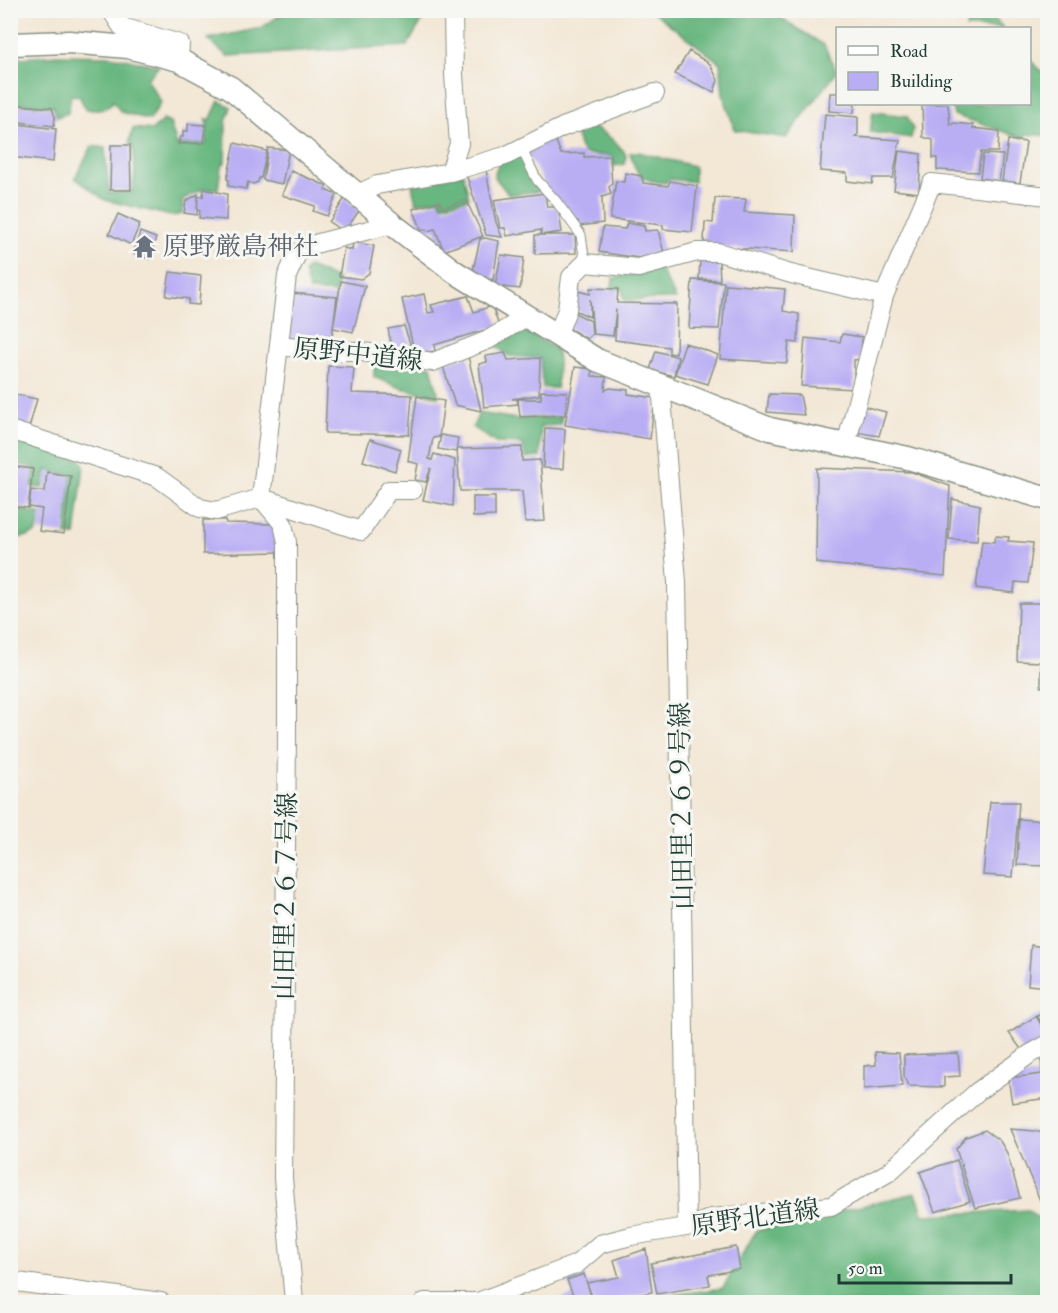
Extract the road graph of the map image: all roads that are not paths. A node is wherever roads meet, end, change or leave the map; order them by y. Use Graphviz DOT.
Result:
graph roads {
  1 [pos="111,10"];
  2 [pos="453,10"];
  3 [pos="10,44"];
  4 [pos="179,60"];
  5 [pos="655,93"];
  6 [pos="520,148"];
  7 [pos="450,172"];
  8 [pos="358,194"];
  9 [pos="1047,196"];
  10 [pos="392,224"];
  11 [pos="585,262"];
  12 [pos="884,296"];
  13 [pos="526,317"];
  14 [pos="557,336"];
  15 [pos="279,346"];
  16 [pos="661,385"];
  17 [pos="10,430"];
  18 [pos="846,445"];
  19 [pos="413,490"];
  20 [pos="261,498"];
  21 [pos="1047,499"];
  22 [pos="1047,1044"];
  23 [pos="687,1227"];
  24 [pos="10,1281"];
  25 [pos="161,1302"];
  26 [pos="294,1302"];
  27 [pos="424,1302"];
  1 -- 4 [label="street"];
  2 -- 7 [label="street"];
  3 -- 4 [label="street"];
  4 -- 8 [label="street"];
  5 -- 6 [label="street"];
  6 -- 7 [label="street"];
  6 -- 11 [label="lane"];
  7 -- 8 [label="street"];
  8 -- 10 [label="street"];
  9 -- 12 [label="street"];
  10 -- 13 [label="street"];
  10 -- 15 [label="street"];
  11 -- 12 [label="street"];
  11 -- 14 [label="street"];
  12 -- 18 [label="street"];
  13 -- 14 [label="street"];
  13 -- 15 [label="street, 原野中道線"];
  14 -- 16 [label="street"];
  15 -- 20 [label="street, 原野中道線"];
  16 -- 18 [label="street"];
  16 -- 23 [label="street, 山田里２６９号線"];
  17 -- 20 [label="street"];
  18 -- 21 [label="street"];
  19 -- 20 [label="street"];
  20 -- 26 [label="street, 山田里２６７号線"];
  22 -- 23 [label="street, 原野北道線"];
  23 -- 27 [label="street, 原野北道線"];
  24 -- 25 [label="street"];
}
